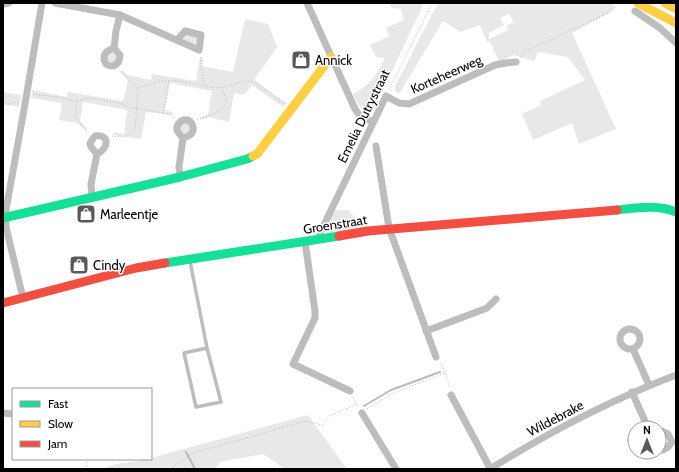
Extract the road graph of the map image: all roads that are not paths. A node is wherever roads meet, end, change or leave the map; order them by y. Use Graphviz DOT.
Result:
graph roads {
  1 [pos="9,3"];
  2 [pos="42,3"];
  3 [pos="55,3"];
  4 [pos="307,3"];
  5 [pos="665,3"];
  6 [pos="3,4"];
  7 [pos="636,7"];
  8 [pos="676,9"];
  9 [pos="120,16"];
  10 [pos="676,23"];
  11 [pos="177,40"];
  12 [pos="676,43"];
  13 [pos="114,48"];
  14 [pos="331,57"];
  15 [pos="516,62"];
  16 [pos="386,96"];
  17 [pos="373,122"];
  18 [pos="184,138"];
  19 [pos="376,146"];
  20 [pos="97,154"];
  21 [pos="180,177"];
  22 [pos="92,197"];
  23 [pos="676,212"];
  24 [pos="4,218"];
  25 [pos="389,228"];
  26 [pos="318,240"];
  27 [pos="305,242"];
  28 [pos="190,260"];
  29 [pos="24,298"];
  30 [pos="496,299"];
  31 [pos="3,303"];
  32 [pos="426,331"];
  33 [pos="207,348"];
  34 [pos="633,349"];
  35 [pos="436,357"];
  36 [pos="676,375"];
  37 [pos="649,385"];
  38 [pos="350,391"];
  39 [pos="632,392"];
  40 [pos="451,394"];
  41 [pos="362,412"];
  42 [pos="645,420"];
  43 [pos="667,434"];
  44 [pos="667,448"];
  45 [pos="396,469"];
  46 [pos="490,469"];
  1 -- 6 [label="street"];
  2 -- 24 [label="street"];
  3 -- 9 [label="street"];
  4 -- 14 [label="street"];
  5 -- 8 [label="main road"];
  7 -- 10 [label="main road"];
  7 -- 12 [label="street"];
  9 -- 11 [label="street"];
  9 -- 13 [label="street"];
  11 -- 11 [label="street"];
  13 -- 13 [label="street"];
  14 -- 17 [label="street"];
  14 -- 21 [label="main road"];
  15 -- 16 [label="street, Korteheerweg"];
  16 -- 17 [label="street, Emelia Dutrystraat"];
  17 -- 26 [label="street, Emelia Dutrystraat"];
  18 -- 18 [label="street"];
  18 -- 21 [label="street"];
  19 -- 25 [label="street, Emelia Dutrystraat"];
  20 -- 20 [label="street"];
  20 -- 22 [label="street"];
  21 -- 22 [label="main road"];
  22 -- 24 [label="main road"];
  23 -- 25 [label="main road, Groenstraat"];
  24 -- 29 [label="street"];
  25 -- 26 [label="main road, Groenstraat"];
  25 -- 32 [label="street, Emelia Dutrystraat"];
  26 -- 27 [label="main road, Groenstraat"];
  27 -- 28 [label="main road, Groenstraat"];
  27 -- 38 [label="street"];
  28 -- 29 [label="main road, Groenstraat"];
  28 -- 33 [label="lane"];
  29 -- 31 [label="main road, Groenstraat"];
  30 -- 32 [label="street"];
  32 -- 35 [label="street, Emelia Dutrystraat"];
  33 -- 33 [label="lane"];
  34 -- 37 [label="street"];
  36 -- 37 [label="street, Wildebrake"];
  37 -- 39 [label="street, Wildebrake"];
  39 -- 42 [label="street"];
  39 -- 46 [label="street, Wildebrake"];
  40 -- 46 [label="street"];
  41 -- 45 [label="street"];
  43 -- 44 [label="street"];
}
